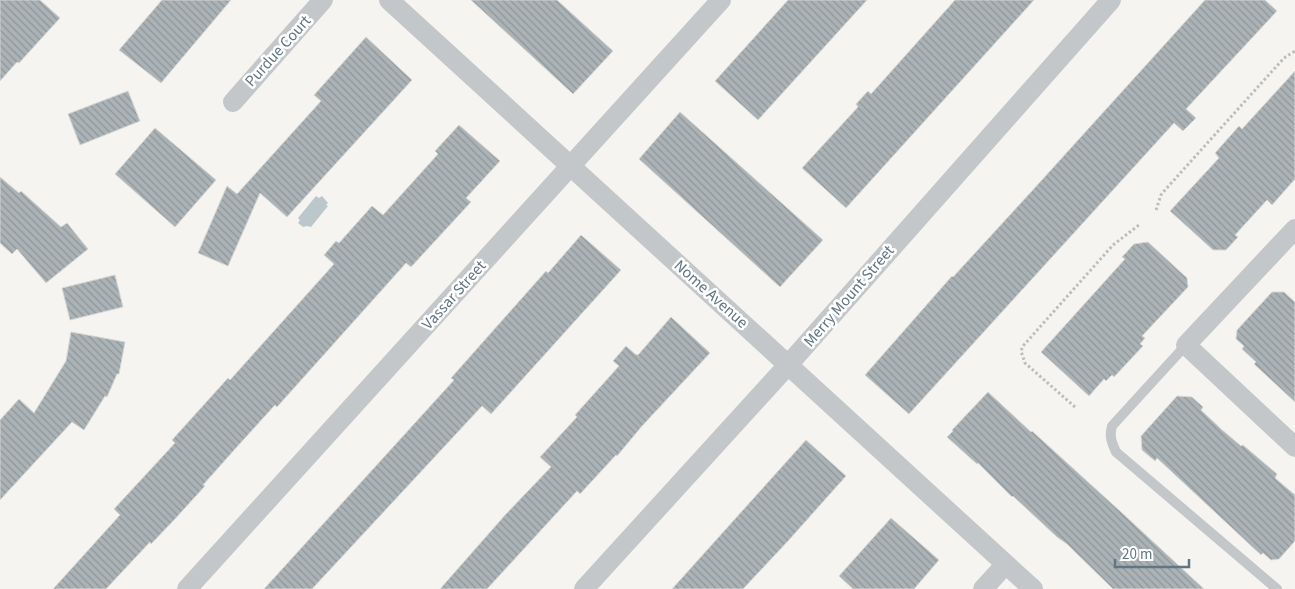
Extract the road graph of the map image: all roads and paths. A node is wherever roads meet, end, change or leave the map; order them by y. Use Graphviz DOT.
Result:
graph roads {
  1 [pos="323,0"];
  2 [pos="389,0"];
  3 [pos="721,0"];
  4 [pos="1111,0"];
  5 [pos="1295,51"];
  6 [pos="233,102"];
  7 [pos="571,166"];
  8 [pos="1156,210"];
  9 [pos="1139,225"];
  10 [pos="1295,229"];
  11 [pos="1186,346"];
  12 [pos="788,365"];
  13 [pos="1075,407"];
  14 [pos="1295,448"];
  15 [pos="1006,565"];
  16 [pos="187,589"];
  17 [pos="584,589"];
  18 [pos="983,589"];
  19 [pos="1033,589"];
  20 [pos="1277,589"];
  1 -- 6 [label="street, Purdue Court"];
  2 -- 7 [label="street, Nome Avenue"];
  3 -- 7 [label="street, Vassar Street"];
  4 -- 12 [label="street, Merry Mount Street"];
  5 -- 8 [label="path"];
  7 -- 12 [label="street, Nome Avenue"];
  7 -- 16 [label="street, Vassar Street"];
  9 -- 13 [label="path"];
  10 -- 11 [label="street"];
  11 -- 14 [label="street"];
  11 -- 20 [label="lane"];
  12 -- 15 [label="street, Nome Avenue"];
  12 -- 17 [label="street, Merry Mount Street"];
  15 -- 18 [label="street"];
  15 -- 19 [label="street, Nome Avenue"];
}
